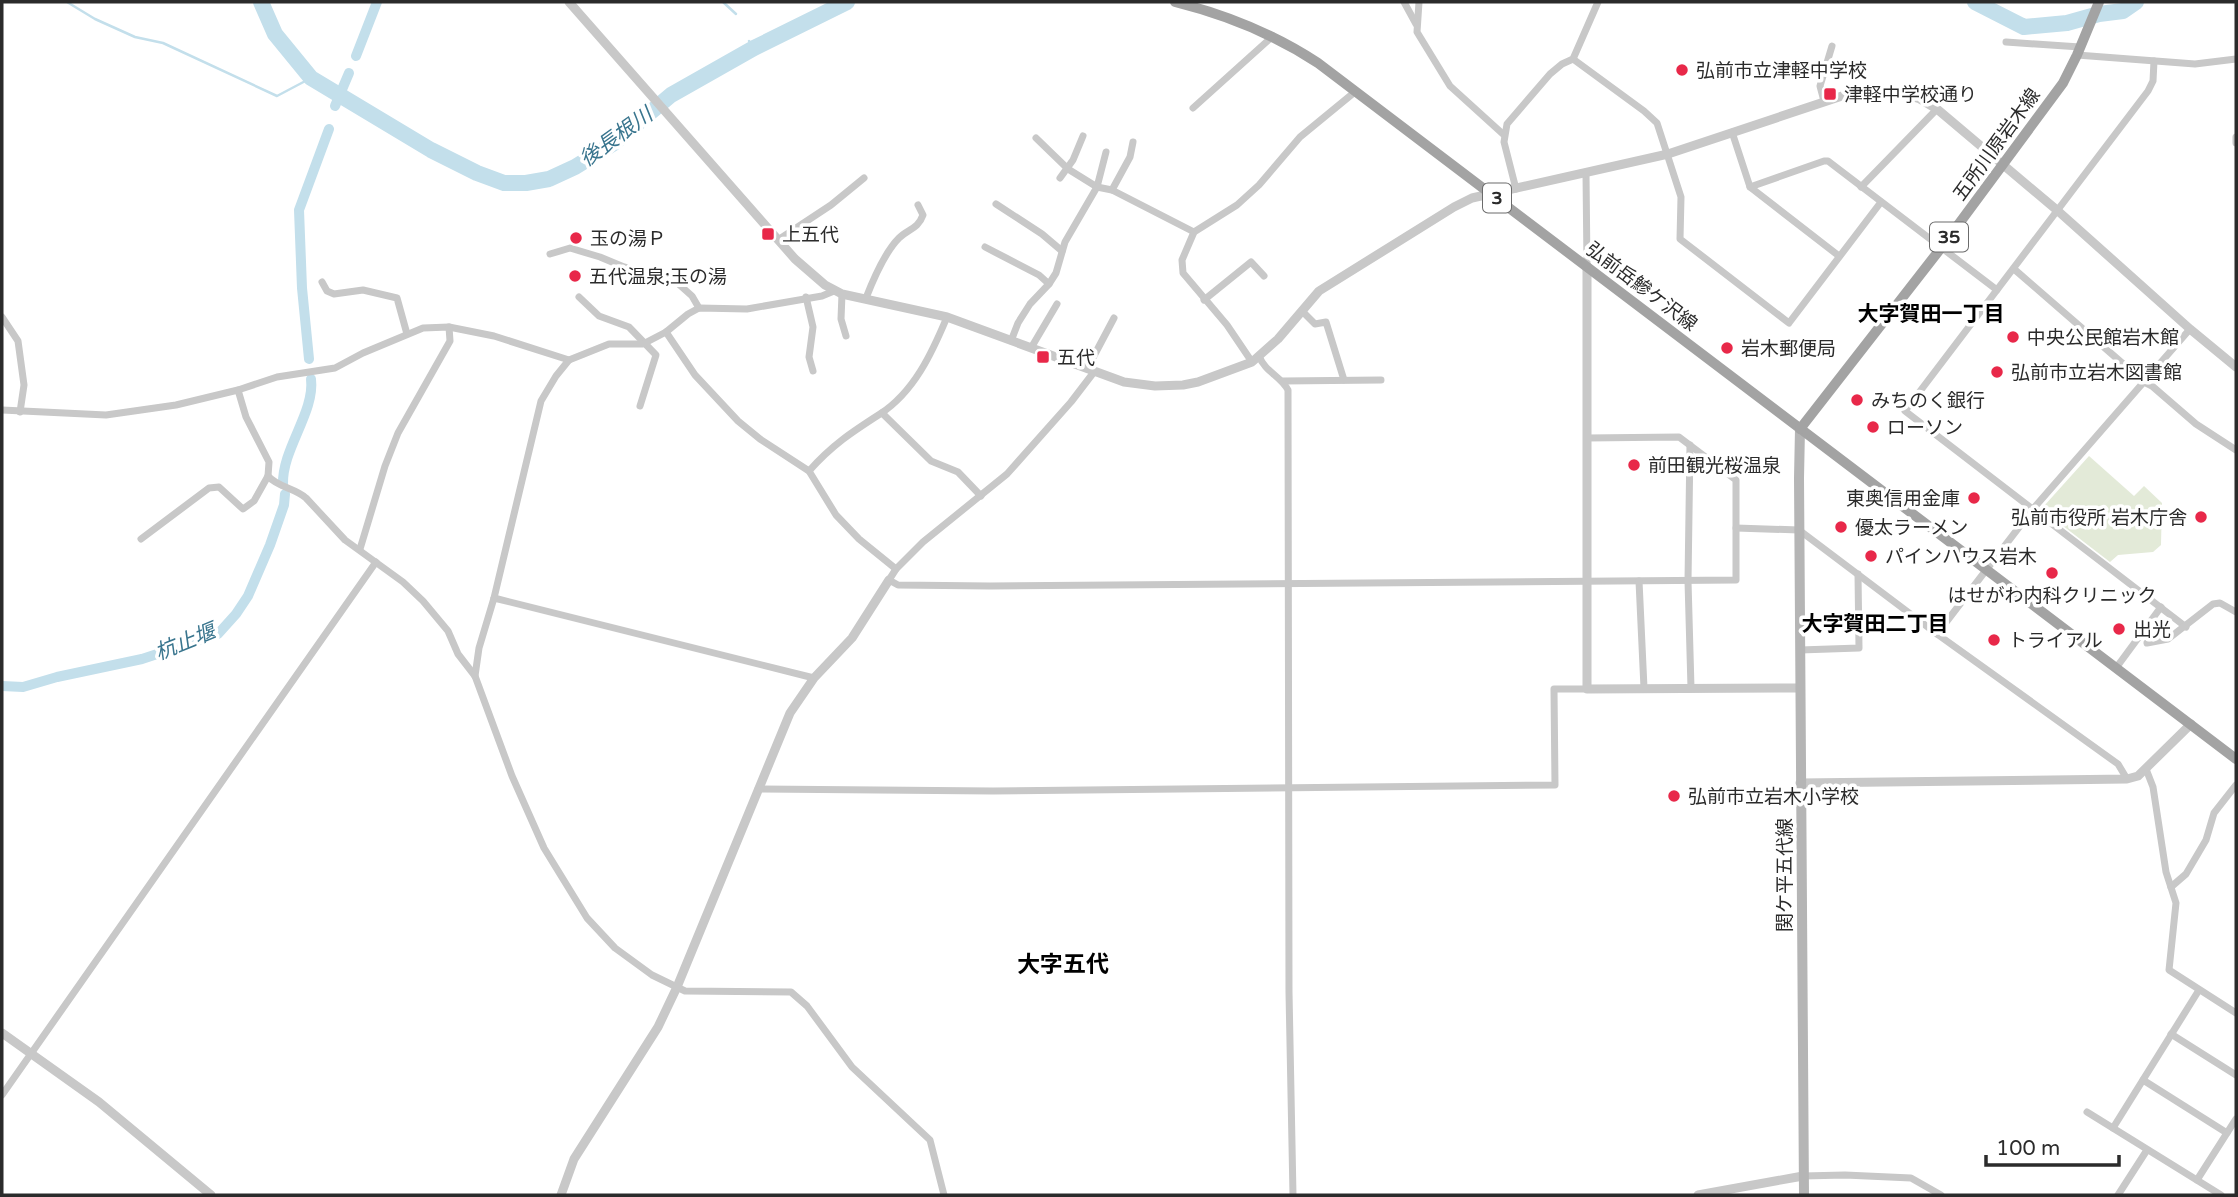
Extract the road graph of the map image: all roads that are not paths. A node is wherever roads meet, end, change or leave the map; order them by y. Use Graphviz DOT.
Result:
graph roads {
  1 [pos="569,2"];
  2 [pos="1175,2"];
  3 [pos="1404,2"];
  4 [pos="1419,2"];
  5 [pos="1598,2"];
  6 [pos="2099,2"];
  7 [pos="1416,24"];
  8 [pos="1273,36"];
  9 [pos="2006,41"];
  10 [pos="1832,46"];
  11 [pos="2081,46"];
  12 [pos="2236,59"];
  13 [pos="1573,60"];
  14 [pos="2154,61"];
  15 [pos="1356,92"];
  16 [pos="1824,101"];
  17 [pos="1193,108"];
  18 [pos="1937,109"];
  19 [pos="1732,132"];
  20 [pos="1504,135"];
  21 [pos="1083,136"];
  22 [pos="1036,138"];
  23 [pos="2236,138"];
  24 [pos="1133,142"];
  25 [pos="2236,143"];
  26 [pos="1106,152"];
  27 [pos="1668,154"];
  28 [pos="2004,165"];
  29 [pos="1068,169"];
  30 [pos="1586,174"];
  31 [pos="864,178"];
  32 [pos="1060,178"];
  33 [pos="1097,187"];
  34 [pos="1750,187"];
  35 [pos="1861,187"];
  36 [pos="1516,188"];
  37 [pos="1112,190"];
  38 [pos="1490,193"];
  39 [pos="1881,202"];
  40 [pos="996,204"];
  41 [pos="918,205"];
  42 [pos="2059,211"];
  43 [pos="1194,232"];
  44 [pos="778,240"];
  45 [pos="985,247"];
  46 [pos="1941,247"];
  47 [pos="1062,251"];
  48 [pos="550,254"];
  49 [pos="1839,256"];
  50 [pos="1587,266"];
  51 [pos="2014,269"];
  52 [pos="1264,276"];
  53 [pos="322,282"];
  54 [pos="1049,284"];
  55 [pos="1997,290"];
  56 [pos="838,293"];
  57 [pos="806,297"];
  58 [pos="579,298"];
  59 [pos="866,298"];
  60 [pos="1205,300"];
  61 [pos="1057,304"];
  62 [pos="699,308"];
  63 [pos="1302,311"];
  64 [pos="2,317"];
  65 [pos="947,317"];
  66 [pos="1114,318"];
  67 [pos="449,327"];
  68 [pos="2190,330"];
  69 [pos="666,332"];
  70 [pos="407,334"];
  71 [pos="846,336"];
  72 [pos="1011,341"];
  73 [pos="643,344"];
  74 [pos="1031,348"];
  75 [pos="1255,359"];
  76 [pos="569,360"];
  77 [pos="2236,367"];
  78 [pos="1091,370"];
  79 [pos="813,371"];
  80 [pos="1344,380"];
  81 [pos="1381,380"];
  82 [pos="1283,381"];
  83 [pos="2144,382"];
  84 [pos="238,390"];
  85 [pos="640,406"];
  86 [pos="2,410"];
  87 [pos="20,412"];
  88 [pos="881,413"];
  89 [pos="1800,429"];
  90 [pos="1587,438"];
  91 [pos="1690,445"];
  92 [pos="2236,450"];
  93 [pos="809,471"];
  94 [pos="268,476"];
  95 [pos="981,496"];
  96 [pos="2033,509"];
  97 [pos="1736,528"];
  98 [pos="1799,530"];
  99 [pos="141,540"];
  100 [pos="360,549"];
  101 [pos="376,562"];
  102 [pos="897,569"];
  103 [pos="1986,569"];
  104 [pos="1858,574"];
  105 [pos="889,580"];
  106 [pos="1688,580"];
  107 [pos="1587,581"];
  108 [pos="1639,581"];
  109 [pos="1288,583"];
  110 [pos="494,598"];
  111 [pos="2161,607"];
  112 [pos="2236,612"];
  113 [pos="2186,627"];
  114 [pos="1937,634"];
  115 [pos="2147,643"];
  116 [pos="1800,650"];
  117 [pos="2116,668"];
  118 [pos="475,676"];
  119 [pos="814,678"];
  120 [pos="1587,688"];
  121 [pos="1644,688"];
  122 [pos="1690,688"];
  123 [pos="1800,688"];
  124 [pos="2191,724"];
  125 [pos="2236,759"];
  126 [pos="2146,769"];
  127 [pos="2127,779"];
  128 [pos="1800,783"];
  129 [pos="2236,785"];
  130 [pos="1289,787"];
  131 [pos="758,789"];
  132 [pos="2171,887"];
  133 [pos="677,987"];
  134 [pos="2199,989"];
  135 [pos="2236,1013"];
  136 [pos="2,1033"];
  137 [pos="2171,1034"];
  138 [pos="31,1054"];
  139 [pos="2236,1075"];
  140 [pos="2143,1080"];
  141 [pos="2,1096"];
  142 [pos="2087,1112"];
  143 [pos="2236,1118"];
  144 [pos="2113,1128"];
  145 [pos="2227,1133"];
  146 [pos="2147,1150"];
  147 [pos="1803,1176"];
  148 [pos="2197,1181"];
  149 [pos="211,1195"];
  150 [pos="561,1195"];
  151 [pos="944,1195"];
  152 [pos="1293,1195"];
  153 [pos="1698,1195"];
  154 [pos="1804,1195"];
  155 [pos="1941,1195"];
  156 [pos="2118,1195"];
  157 [pos="2221,1195"];
  1 -- 44 [label="street"];
  2 -- 8 [label="main road, 弘前岳鰺ケ沢線 / 3"];
  3 -- 7 [label="street"];
  4 -- 7 [label="street"];
  5 -- 13 [label="street"];
  6 -- 11 [label="main road, 五所川原岩木線 / 35"];
  7 -- 20 [label="street"];
  8 -- 15 [label="main road, 弘前岳鰺ケ沢線 / 3"];
  8 -- 17 [label="street"];
  9 -- 11 [label="street"];
  10 -- 16 [label="street"];
  11 -- 14 [label="street"];
  11 -- 28 [label="main road, 五所川原岩木線 / 35"];
  12 -- 14 [label="street"];
  13 -- 20 [label="street"];
  13 -- 27 [label="street"];
  14 -- 42 [label="street"];
  15 -- 38 [label="main road, 弘前岳鰺ケ沢線 / 3"];
  15 -- 43 [label="street"];
  16 -- 18 [label="street"];
  16 -- 19 [label="street"];
  18 -- 28 [label="street"];
  18 -- 35 [label="street"];
  19 -- 27 [label="street"];
  19 -- 34 [label="street"];
  20 -- 36 [label="street"];
  21 -- 29 [label="street"];
  22 -- 29 [label="street"];
  23 -- 25 [label="street"];
  24 -- 37 [label="street"];
  26 -- 33 [label="street"];
  27 -- 30 [label="street"];
  27 -- 49 [label="street"];
  28 -- 42 [label="street"];
  28 -- 46 [label="main road, 五所川原岩木線 / 35"];
  29 -- 32 [label="street"];
  29 -- 33 [label="street"];
  30 -- 36 [label="street"];
  30 -- 50 [label="street"];
  31 -- 44 [label="street"];
  33 -- 37 [label="street"];
  33 -- 47 [label="street"];
  34 -- 35 [label="street"];
  34 -- 49 [label="street"];
  35 -- 39 [label="street"];
  36 -- 38 [label="street"];
  37 -- 43 [label="street"];
  38 -- 50 [label="main road, 弘前岳鰺ケ沢線 / 3"];
  38 -- 63 [label="street"];
  39 -- 46 [label="street"];
  39 -- 49 [label="street"];
  40 -- 47 [label="street"];
  41 -- 59 [label="street"];
  42 -- 51 [label="street"];
  42 -- 68 [label="street"];
  43 -- 60 [label="street"];
  44 -- 56 [label="street"];
  45 -- 54 [label="street"];
  46 -- 55 [label="street"];
  46 -- 89 [label="main road, 五所川原岩木線 / 35"];
  47 -- 54 [label="street"];
  48 -- 62 [label="street"];
  50 -- 89 [label="main road, 弘前岳鰺ケ沢線 / 3"];
  50 -- 90 [label="street"];
  51 -- 55 [label="street"];
  51 -- 83 [label="street"];
  52 -- 60 [label="street"];
  53 -- 70 [label="street"];
  54 -- 72 [label="street"];
  55 -- 96 [label="street"];
  56 -- 57 [label="street"];
  56 -- 59 [label="street"];
  56 -- 71 [label="street"];
  57 -- 62 [label="street"];
  57 -- 79 [label="street"];
  58 -- 73 [label="street"];
  59 -- 65 [label="street"];
  60 -- 75 [label="street"];
  61 -- 74 [label="street"];
  62 -- 69 [label="street"];
  63 -- 75 [label="street"];
  63 -- 80 [label="street"];
  64 -- 87 [label="street"];
  65 -- 72 [label="street"];
  65 -- 88 [label="street"];
  66 -- 78 [label="street"];
  67 -- 70 [label="street"];
  67 -- 76 [label="street"];
  67 -- 100 [label="street"];
  68 -- 77 [label="street"];
  68 -- 83 [label="street"];
  69 -- 73 [label="street"];
  69 -- 93 [label="street"];
  70 -- 84 [label="street"];
  72 -- 74 [label="street"];
  73 -- 76 [label="street"];
  73 -- 85 [label="street"];
  74 -- 78 [label="street"];
  75 -- 78 [label="street"];
  75 -- 82 [label="street"];
  76 -- 110 [label="street"];
  78 -- 95 [label="street"];
  80 -- 81 [label="street"];
  80 -- 82 [label="street"];
  82 -- 109 [label="street"];
  83 -- 92 [label="street"];
  83 -- 96 [label="street"];
  84 -- 87 [label="street"];
  84 -- 94 [label="street"];
  86 -- 87 [label="street"];
  88 -- 93 [label="street"];
  88 -- 95 [label="street"];
  89 -- 98 [label="main road, 関ケ平五代線"];
  89 -- 103 [label="main road, 弘前岳鰺ケ沢線 / 3"];
  90 -- 91 [label="street"];
  90 -- 107 [label="street"];
  91 -- 97 [label="street"];
  91 -- 106 [label="street"];
  93 -- 102 [label="street"];
  94 -- 99 [label="street"];
  94 -- 100 [label="street"];
  95 -- 102 [label="street"];
  96 -- 103 [label="street"];
  96 -- 111 [label="street"];
  97 -- 98 [label="street"];
  97 -- 106 [label="street"];
  98 -- 104 [label="street"];
  98 -- 116 [label="main road, 関ケ平五代線"];
  100 -- 101 [label="street"];
  101 -- 118 [label="street"];
  101 -- 138 [label="street"];
  102 -- 105 [label="street"];
  103 -- 114 [label="street"];
  103 -- 117 [label="main road, 弘前岳鰺ケ沢線 / 3"];
  104 -- 114 [label="street"];
  104 -- 116 [label="street"];
  105 -- 109 [label="street"];
  105 -- 119 [label="street"];
  106 -- 108 [label="street"];
  106 -- 122 [label="street"];
  107 -- 108 [label="street"];
  107 -- 109 [label="street"];
  107 -- 120 [label="street"];
  108 -- 121 [label="street"];
  109 -- 130 [label="street"];
  110 -- 118 [label="street"];
  110 -- 119 [label="street"];
  111 -- 113 [label="street"];
  111 -- 117 [label="street"];
  112 -- 113 [label="street"];
  113 -- 115 [label="street"];
  114 -- 127 [label="street"];
  116 -- 123 [label="main road, 関ケ平五代線"];
  117 -- 124 [label="main road, 弘前岳鰺ケ沢線 / 3"];
  118 -- 133 [label="street"];
  119 -- 131 [label="street"];
  120 -- 121 [label="street"];
  120 -- 130 [label="street"];
  121 -- 122 [label="street"];
  122 -- 123 [label="street"];
  123 -- 128 [label="main road, 関ケ平五代線"];
  124 -- 125 [label="main road, 弘前岳鰺ケ沢線 / 3"];
  124 -- 126 [label="street"];
  126 -- 127 [label="street"];
  126 -- 132 [label="street"];
  127 -- 128 [label="street"];
  128 -- 147 [label="main road, 関ケ平五代線"];
  129 -- 132 [label="street"];
  130 -- 131 [label="street"];
  130 -- 152 [label="street"];
  131 -- 133 [label="street"];
  132 -- 134 [label="street"];
  133 -- 150 [label="street"];
  133 -- 151 [label="street"];
  134 -- 135 [label="street"];
  134 -- 137 [label="street"];
  136 -- 138 [label="street"];
  137 -- 139 [label="street"];
  137 -- 140 [label="street"];
  138 -- 141 [label="street"];
  138 -- 149 [label="street"];
  140 -- 144 [label="street"];
  140 -- 145 [label="street"];
  142 -- 144 [label="street"];
  143 -- 145 [label="street"];
  144 -- 146 [label="street"];
  145 -- 148 [label="street"];
  146 -- 148 [label="street"];
  146 -- 156 [label="street"];
  147 -- 153 [label="street"];
  147 -- 154 [label="main road, 関ケ平五代線"];
  147 -- 155 [label="street"];
  148 -- 157 [label="street"];
}
